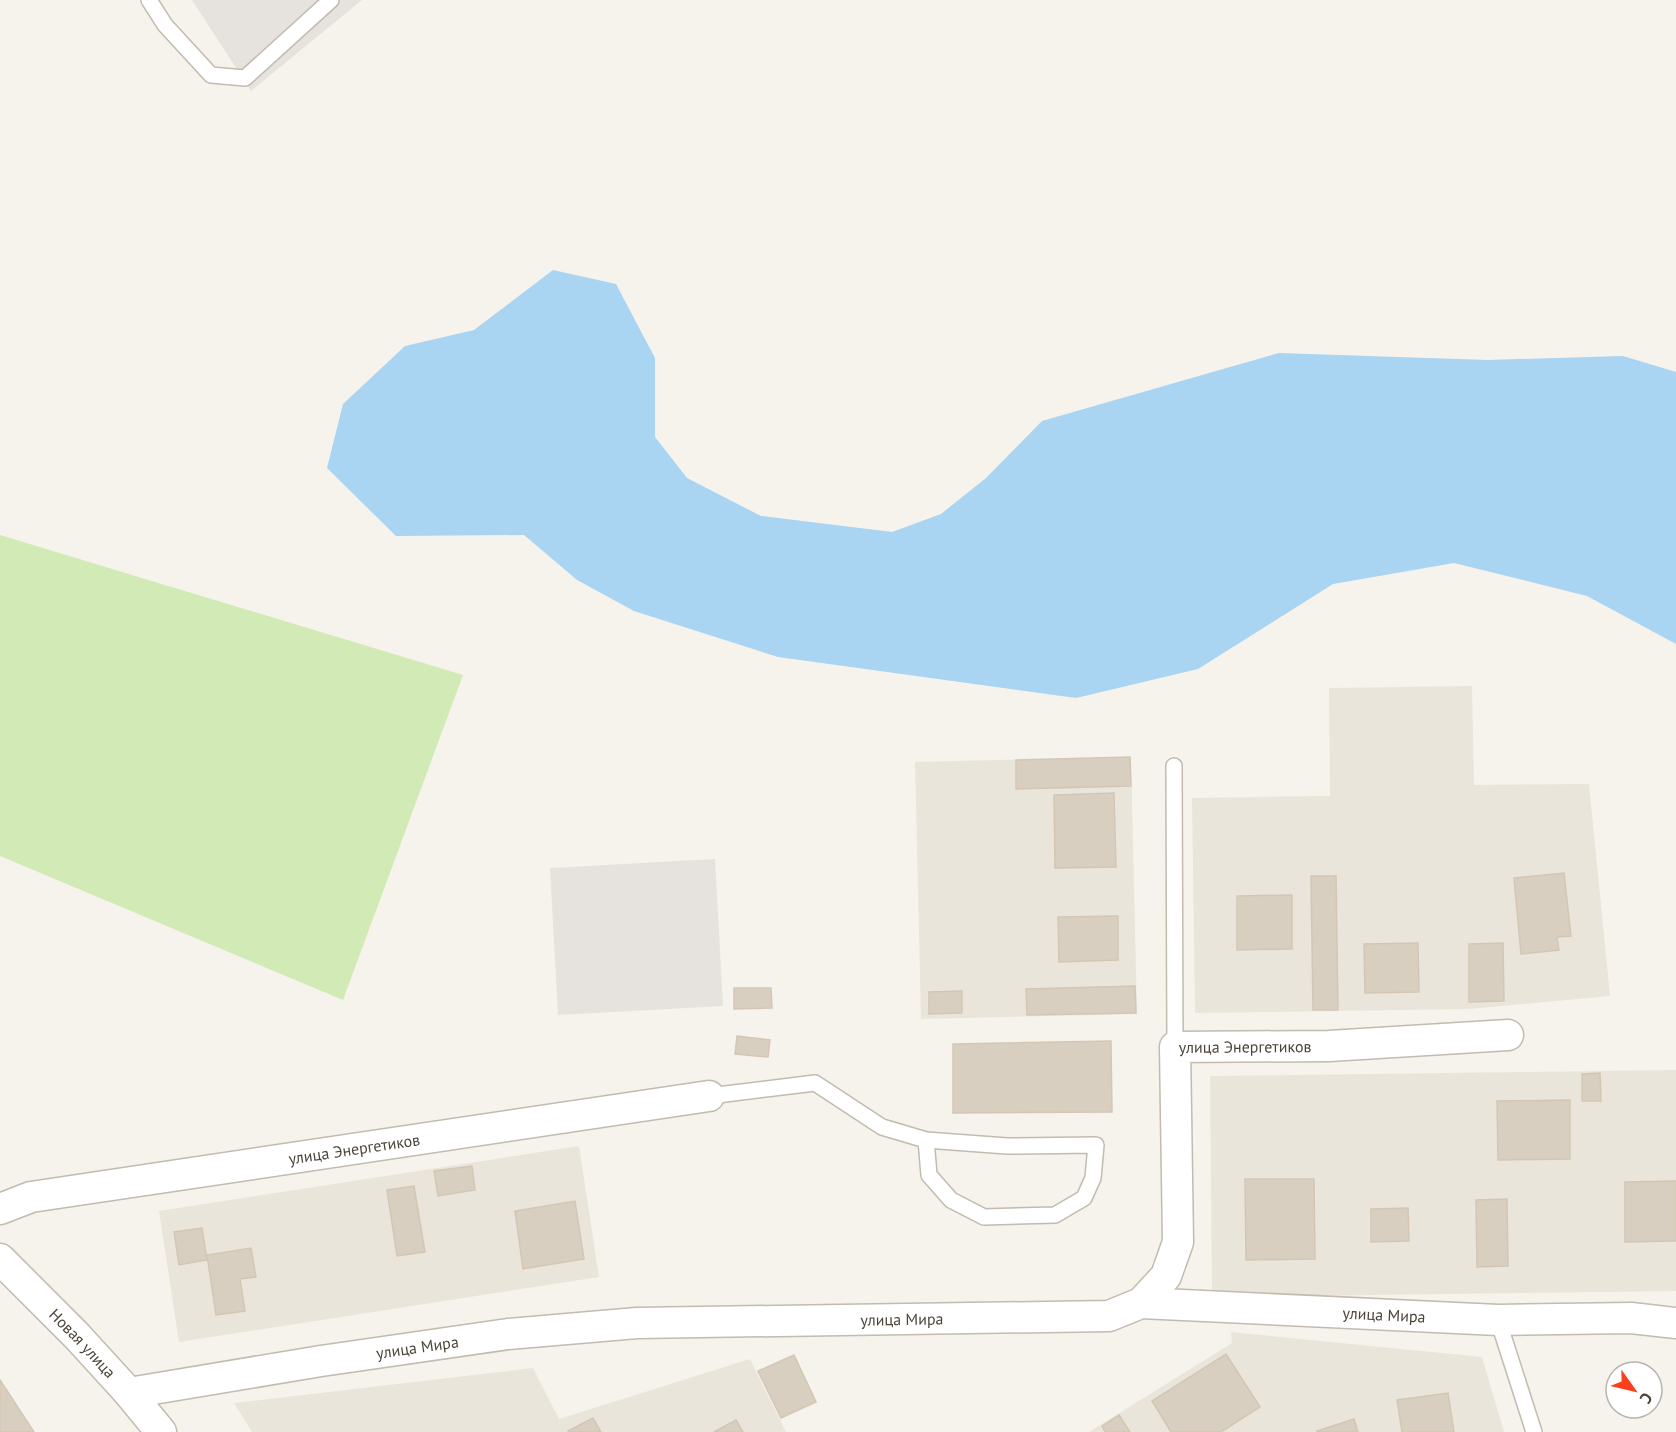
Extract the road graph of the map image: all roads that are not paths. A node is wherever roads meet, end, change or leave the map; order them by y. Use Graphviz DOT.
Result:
graph roads {
  1 [pos="149,0"];
  2 [pos="331,0"];
  3 [pos="1174,766"];
  4 [pos="1508,1035"];
  5 [pos="1175,1047"];
  6 [pos="710,1096"];
  7 [pos="926,1140"];
  8 [pos="0,1209"];
  9 [pos="4,1273"];
  10 [pos="1141,1303"];
  11 [pos="1498,1320"];
  12 [pos="1676,1323"];
  13 [pos="129,1393"];
  14 [pos="161,1432"];
  15 [pos="1534,1432"];
  1 -- 2 [label="lane"];
  3 -- 5 [label="lane"];
  4 -- 5 [label="street, улица Энергетиков"];
  5 -- 10 [label="street, улица Энергетиков"];
  6 -- 7 [label="lane"];
  6 -- 8 [label="street, улица Энергетиков"];
  7 -- 7 [label="lane"];
  9 -- 13 [label="street, Новая улица"];
  10 -- 11 [label="street, улица Мира"];
  10 -- 13 [label="street, улица Мира"];
  11 -- 12 [label="street, улица Мира"];
  11 -- 15 [label="lane"];
  13 -- 14 [label="street, Новая улица"];
}
